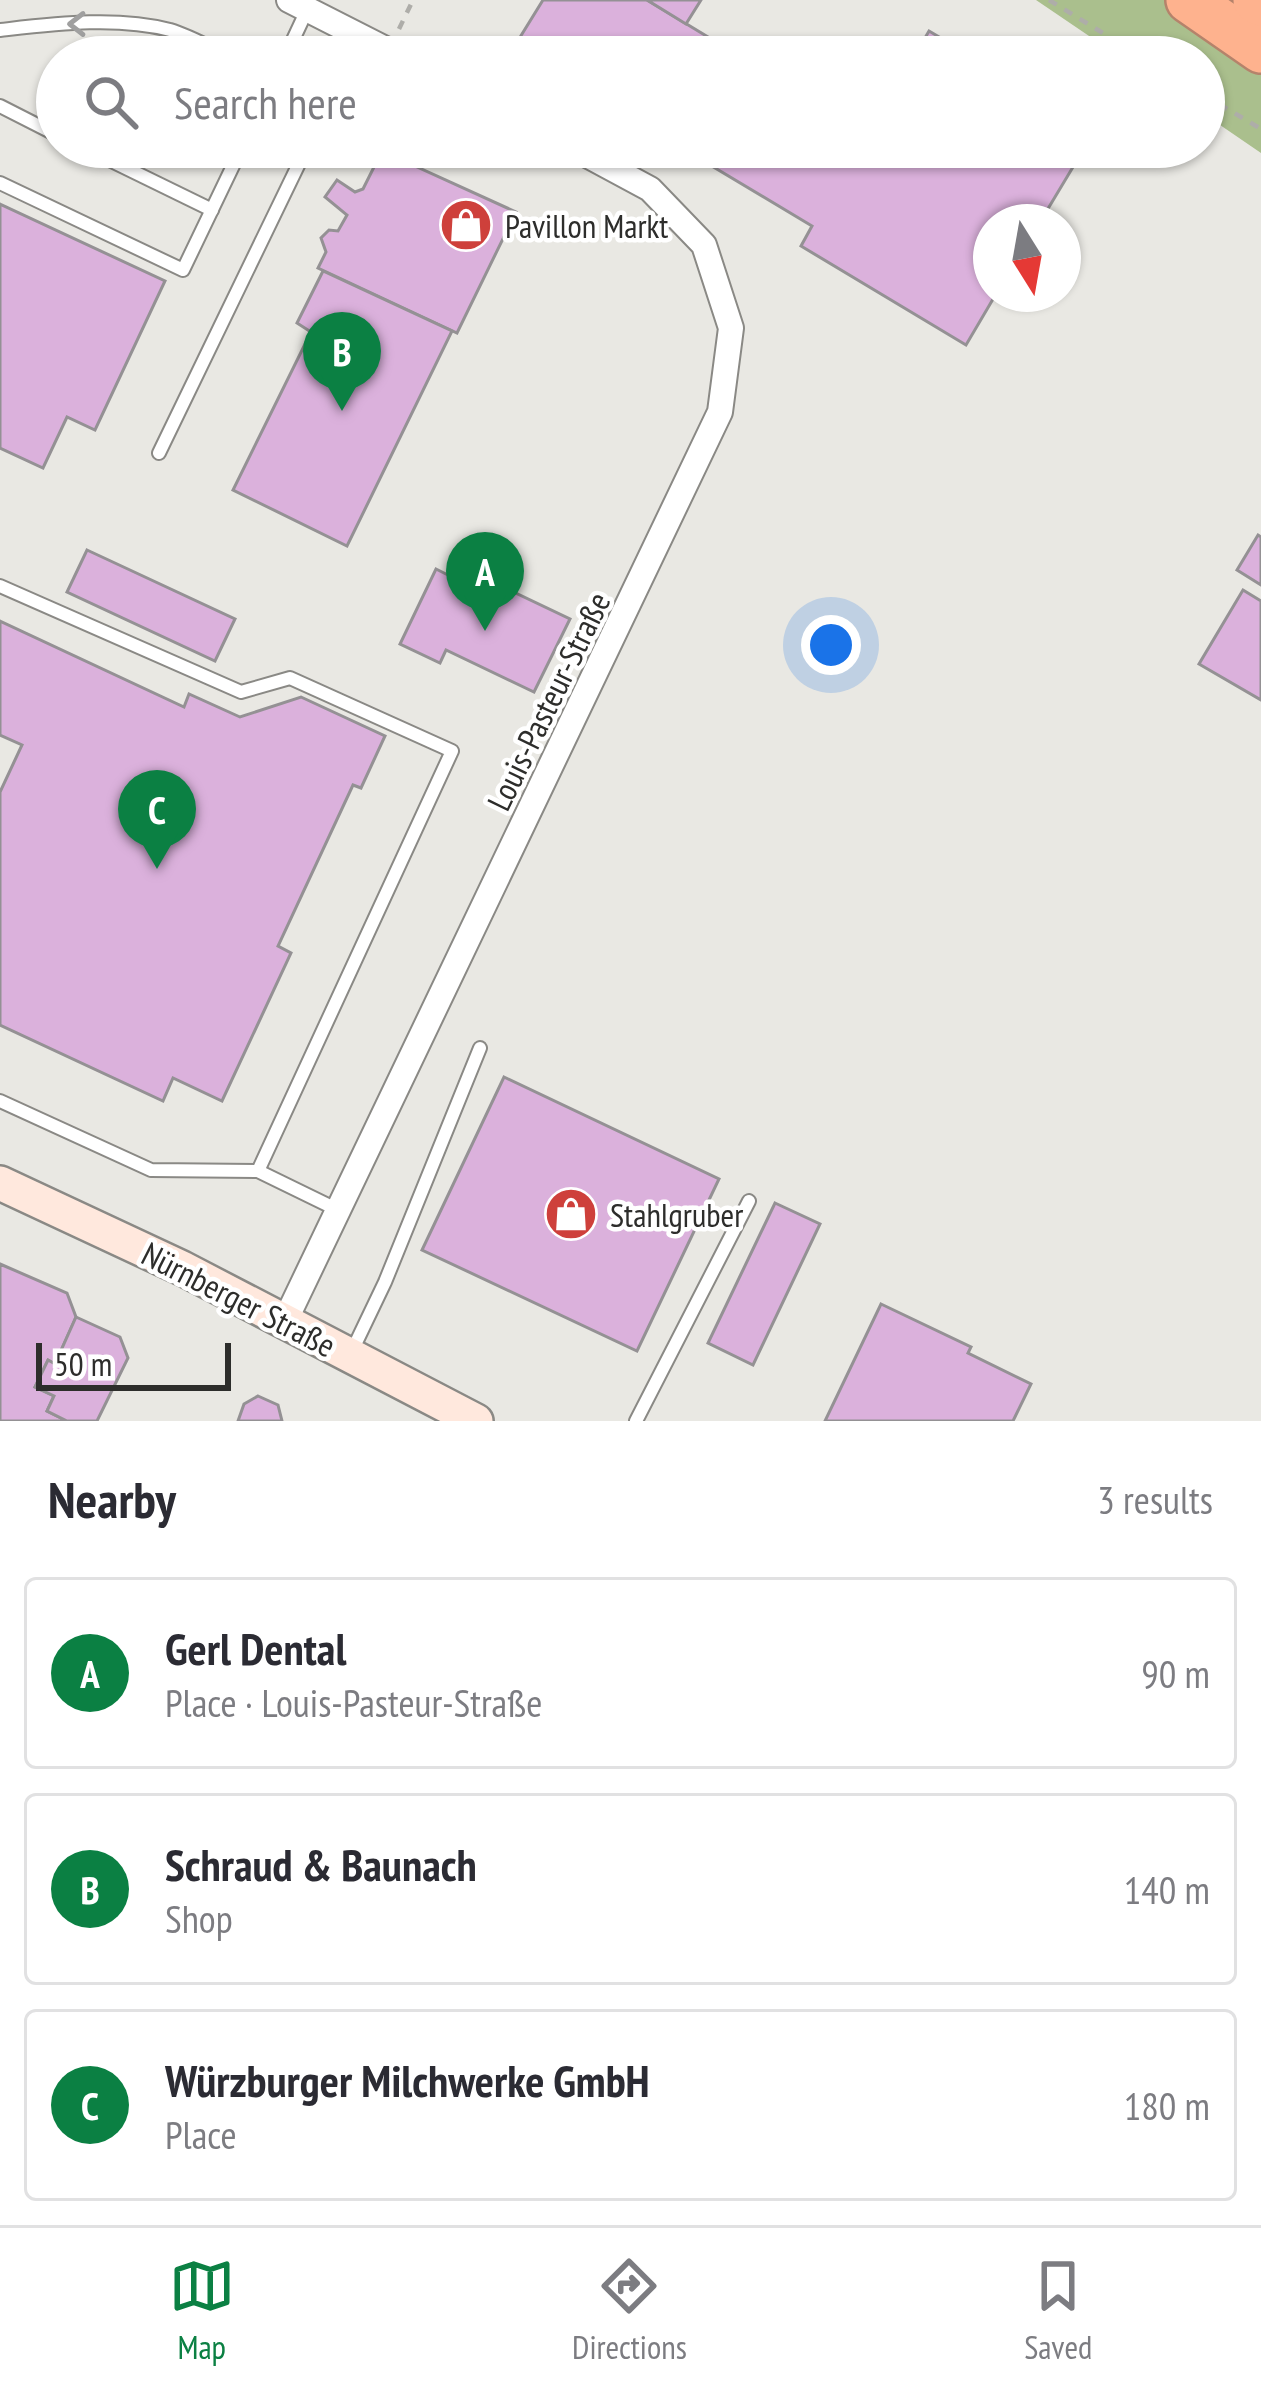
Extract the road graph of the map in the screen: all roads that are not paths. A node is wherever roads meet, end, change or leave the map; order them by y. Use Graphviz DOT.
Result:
graph roads {
  1 [pos="1190,0"];
  2 [pos="298,4"];
  3 [pos="0,30"];
  4 [pos="184,36"];
  5 [pos="290,36"];
  6 [pos="342,36"];
  7 [pos="1261,50"];
  8 [pos="0,106"];
  9 [pos="36,124"];
  10 [pos="125,168"];
  11 [pos="232,168"];
  12 [pos="297,168"];
  13 [pos="611,168"];
  14 [pos="0,183"];
  15 [pos="212,210"];
  16 [pos="159,453"];
  17 [pos="0,586"];
  18 [pos="480,1048"];
  19 [pos="0,1101"];
  20 [pos="259,1171"];
  21 [pos="0,1183"];
  22 [pos="749,1201"];
  23 [pos="340,1210"];
  24 [pos="285,1322"];
  25 [pos="350,1356"];
  26 [pos="476,1421"];
  27 [pos="636,1421"];
  1 -- 7 [label="highway"];
  2 -- 5 [label="lane"];
  2 -- 6 [label="street"];
  4 -- 3 [label="lane, one-way"];
  8 -- 9 [label="lane"];
  10 -- 15 [label="lane"];
  11 -- 15 [label="lane"];
  12 -- 16 [label="lane"];
  13 -- 23 [label="street, Louis-Pasteur-Straße"];
  14 -- 15 [label="lane"];
  17 -- 20 [label="lane"];
  18 -- 25 [label="lane"];
  19 -- 20 [label="lane"];
  20 -- 23 [label="lane"];
  21 -- 24 [label="street, Nürnberger Straße"];
  22 -- 27 [label="lane"];
  23 -- 24 [label="street, Louis-Pasteur-Straße"];
  24 -- 25 [label="street, Nürnberger Straße"];
  25 -- 26 [label="street, Nürnberger Straße"];
}
